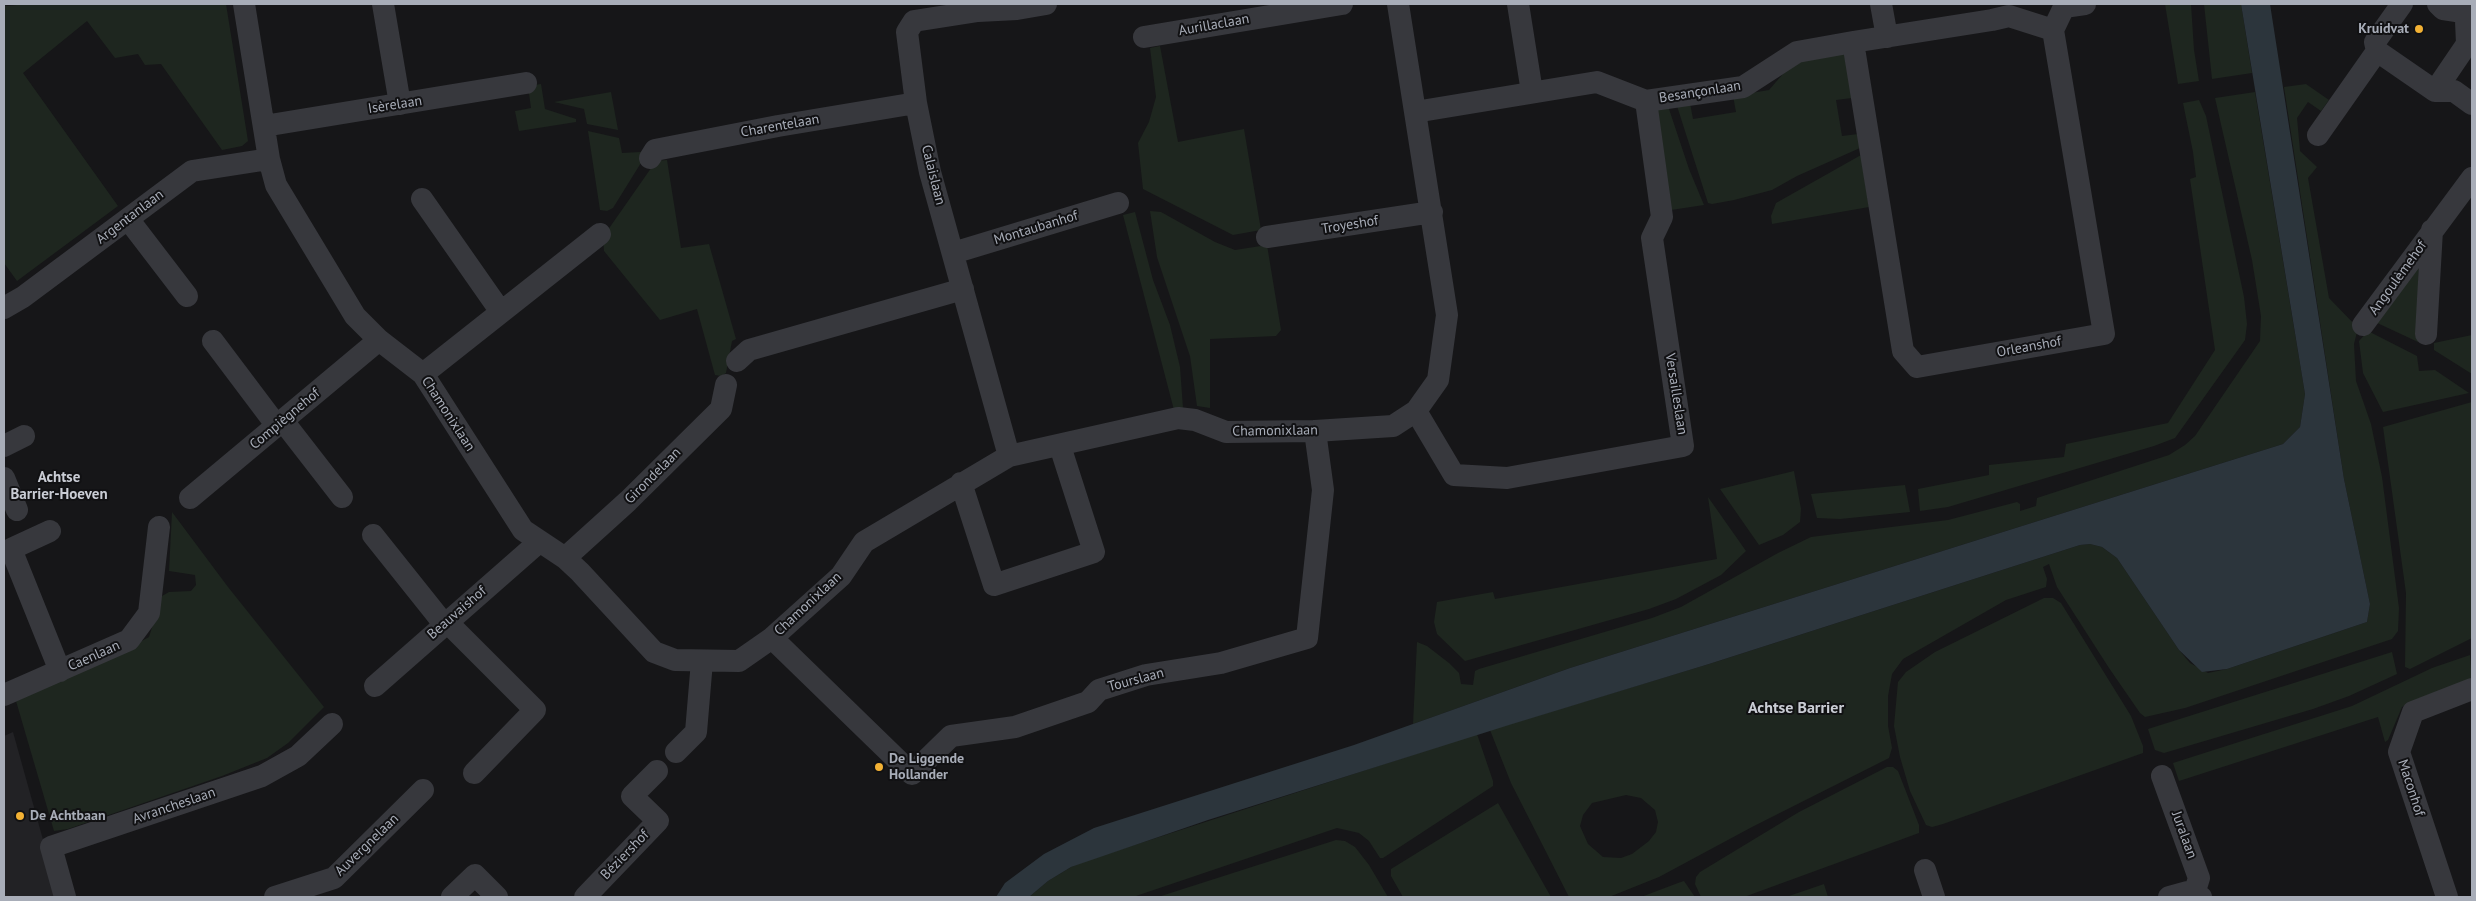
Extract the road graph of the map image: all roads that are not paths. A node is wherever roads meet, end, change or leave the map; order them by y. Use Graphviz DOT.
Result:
graph roads {
  1 [pos="244,4"];
  2 [pos="383,4"];
  3 [pos="1046,4"];
  4 [pos="1342,4"];
  5 [pos="1398,4"];
  6 [pos="1518,4"];
  7 [pos="1881,4"];
  8 [pos="2085,4"];
  9 [pos="2402,4"];
  10 [pos="2438,4"];
  11 [pos="2466,8"];
  12 [pos="1991,12"];
  13 [pos="2053,30"];
  14 [pos="1144,37"];
  15 [pos="1887,37"];
  16 [pos="1853,42"];
  17 [pos="2377,51"];
  18 [pos="526,83"];
  19 [pos="2435,90"];
  20 [pos="1532,92"];
  21 [pos="1646,101"];
  22 [pos="916,103"];
  23 [pos="400,104"];
  24 [pos="2472,104"];
  25 [pos="1415,112"];
  26 [pos="264,126"];
  27 [pos="2318,135"];
  28 [pos="650,158"];
  29 [pos="269,159"];
  30 [pos="2472,178"];
  31 [pos="422,199"];
  32 [pos="1118,203"];
  33 [pos="1432,212"];
  34 [pos="128,218"];
  35 [pos="2432,230"];
  36 [pos="600,234"];
  37 [pos="1267,237"];
  38 [pos="953,253"];
  39 [pos="963,290"];
  40 [pos="187,296"];
  41 [pos="4,308"];
  42 [pos="501,312"];
  43 [pos="2363,325"];
  44 [pos="2426,334"];
  45 [pos="380,340"];
  46 [pos="213,341"];
  47 [pos="737,362"];
  48 [pos="423,374"];
  49 [pos="726,385"];
  50 [pos="1416,412"];
  51 [pos="280,423"];
  52 [pos="1315,431"];
  53 [pos="24,436"];
  54 [pos="4,446"];
  55 [pos="1060,446"];
  56 [pos="1009,456"];
  57 [pos="4,478"];
  58 [pos="961,483"];
  59 [pos="342,496"];
  60 [pos="190,498"];
  61 [pos="17,510"];
  62 [pos="159,528"];
  63 [pos="50,531"];
  64 [pos="373,535"];
  65 [pos="539,542"];
  66 [pos="565,558"];
  67 [pos="446,623"];
  68 [pos="772,638"];
  69 [pos="702,660"];
  70 [pos="60,671"];
  71 [pos="375,686"];
  72 [pos="2472,689"];
  73 [pos="4,695"];
  74 [pos="332,724"];
  75 [pos="676,752"];
  76 [pos="657,771"];
  77 [pos="474,773"];
  78 [pos="2162,776"];
  79 [pos="423,790"];
  80 [pos="1925,870"];
  81 [pos="2197,896"];
  82 [pos="65,897"];
  83 [pos="275,897"];
  84 [pos="452,897"];
  85 [pos="497,897"];
  86 [pos="585,897"];
  87 [pos="1934,897"];
  88 [pos="2169,897"];
  89 [pos="2447,897"];
  1 -- 26 [label="street, Chamonixlaan"];
  2 -- 23 [label="street"];
  3 -- 22 [label="street, Calaislaan"];
  4 -- 14 [label="street, Aurillaclaan"];
  5 -- 25 [label="street, Chamonixlaan"];
  6 -- 20 [label="street"];
  7 -- 15 [label="street"];
  8 -- 13 [label="street"];
  9 -- 17 [label="street"];
  10 -- 11 [label="street"];
  11 -- 19 [label="street"];
  12 -- 13 [label="street"];
  12 -- 15 [label="street, Besançonlaan"];
  13 -- 16 [label="street, Orleanshof"];
  15 -- 16 [label="street, Besançonlaan"];
  16 -- 21 [label="street, Besançonlaan"];
  17 -- 19 [label="street"];
  17 -- 27 [label="street"];
  18 -- 23 [label="street, Isèrelaan"];
  19 -- 24 [label="street"];
  20 -- 21 [label="street, Besançonlaan"];
  20 -- 25 [label="street, Besançonlaan"];
  21 -- 50 [label="street, Versailleslaan"];
  22 -- 28 [label="street, Charentelaan"];
  22 -- 38 [label="street, Calaislaan"];
  23 -- 26 [label="street, Isèrelaan"];
  25 -- 33 [label="street, Chamonixlaan"];
  26 -- 29 [label="street, Chamonixlaan"];
  29 -- 34 [label="street, Argentanlaan"];
  29 -- 45 [label="street, Chamonixlaan"];
  30 -- 35 [label="street, Angoulèmehof"];
  31 -- 42 [label="street"];
  32 -- 38 [label="street, Montaubanhof"];
  33 -- 37 [label="street, Troyeshof"];
  33 -- 50 [label="street, Chamonixlaan"];
  34 -- 40 [label="street"];
  34 -- 41 [label="street, Argentanlaan"];
  35 -- 43 [label="street, Angoulèmehof"];
  35 -- 44 [label="street, Angoulèmehof"];
  36 -- 42 [label="street"];
  38 -- 39 [label="street, Calaislaan"];
  39 -- 47 [label="street"];
  39 -- 56 [label="street, Calaislaan"];
  42 -- 48 [label="street"];
  45 -- 48 [label="street, Chamonixlaan"];
  45 -- 51 [label="street, Compiègnehof"];
  46 -- 51 [label="street"];
  48 -- 65 [label="street, Chamonixlaan"];
  49 -- 66 [label="street, Girondelaan"];
  50 -- 52 [label="street, Chamonixlaan"];
  51 -- 59 [label="street"];
  51 -- 60 [label="street, Compiègnehof"];
  52 -- 55 [label="street, Chamonixlaan"];
  52 -- 68 [label="street, Tourslaan"];
  53 -- 54 [label="street"];
  55 -- 56 [label="street, Chamonixlaan"];
  55 -- 58 [label="street"];
  56 -- 58 [label="street, Chamonixlaan"];
  57 -- 61 [label="street"];
  58 -- 68 [label="street, Chamonixlaan"];
  62 -- 70 [label="street, Caenlaan"];
  63 -- 70 [label="street"];
  64 -- 67 [label="street"];
  65 -- 66 [label="street, Chamonixlaan"];
  65 -- 67 [label="street, Beauvaishof"];
  66 -- 69 [label="street, Chamonixlaan"];
  67 -- 71 [label="street, Beauvaishof"];
  67 -- 77 [label="street"];
  68 -- 69 [label="street, Chamonixlaan"];
  69 -- 75 [label="street"];
  70 -- 73 [label="street, Caenlaan"];
  72 -- 89 [label="street, Maconhof"];
  74 -- 82 [label="street, Avrancheslaan"];
  76 -- 86 [label="street, Béziershof"];
  78 -- 81 [label="street, Juralaan"];
  79 -- 83 [label="street, Auvergnelaan"];
  80 -- 87 [label="street"];
  81 -- 88 [label="street, Juralaan"];
  84 -- 85 [label="street"];
}
